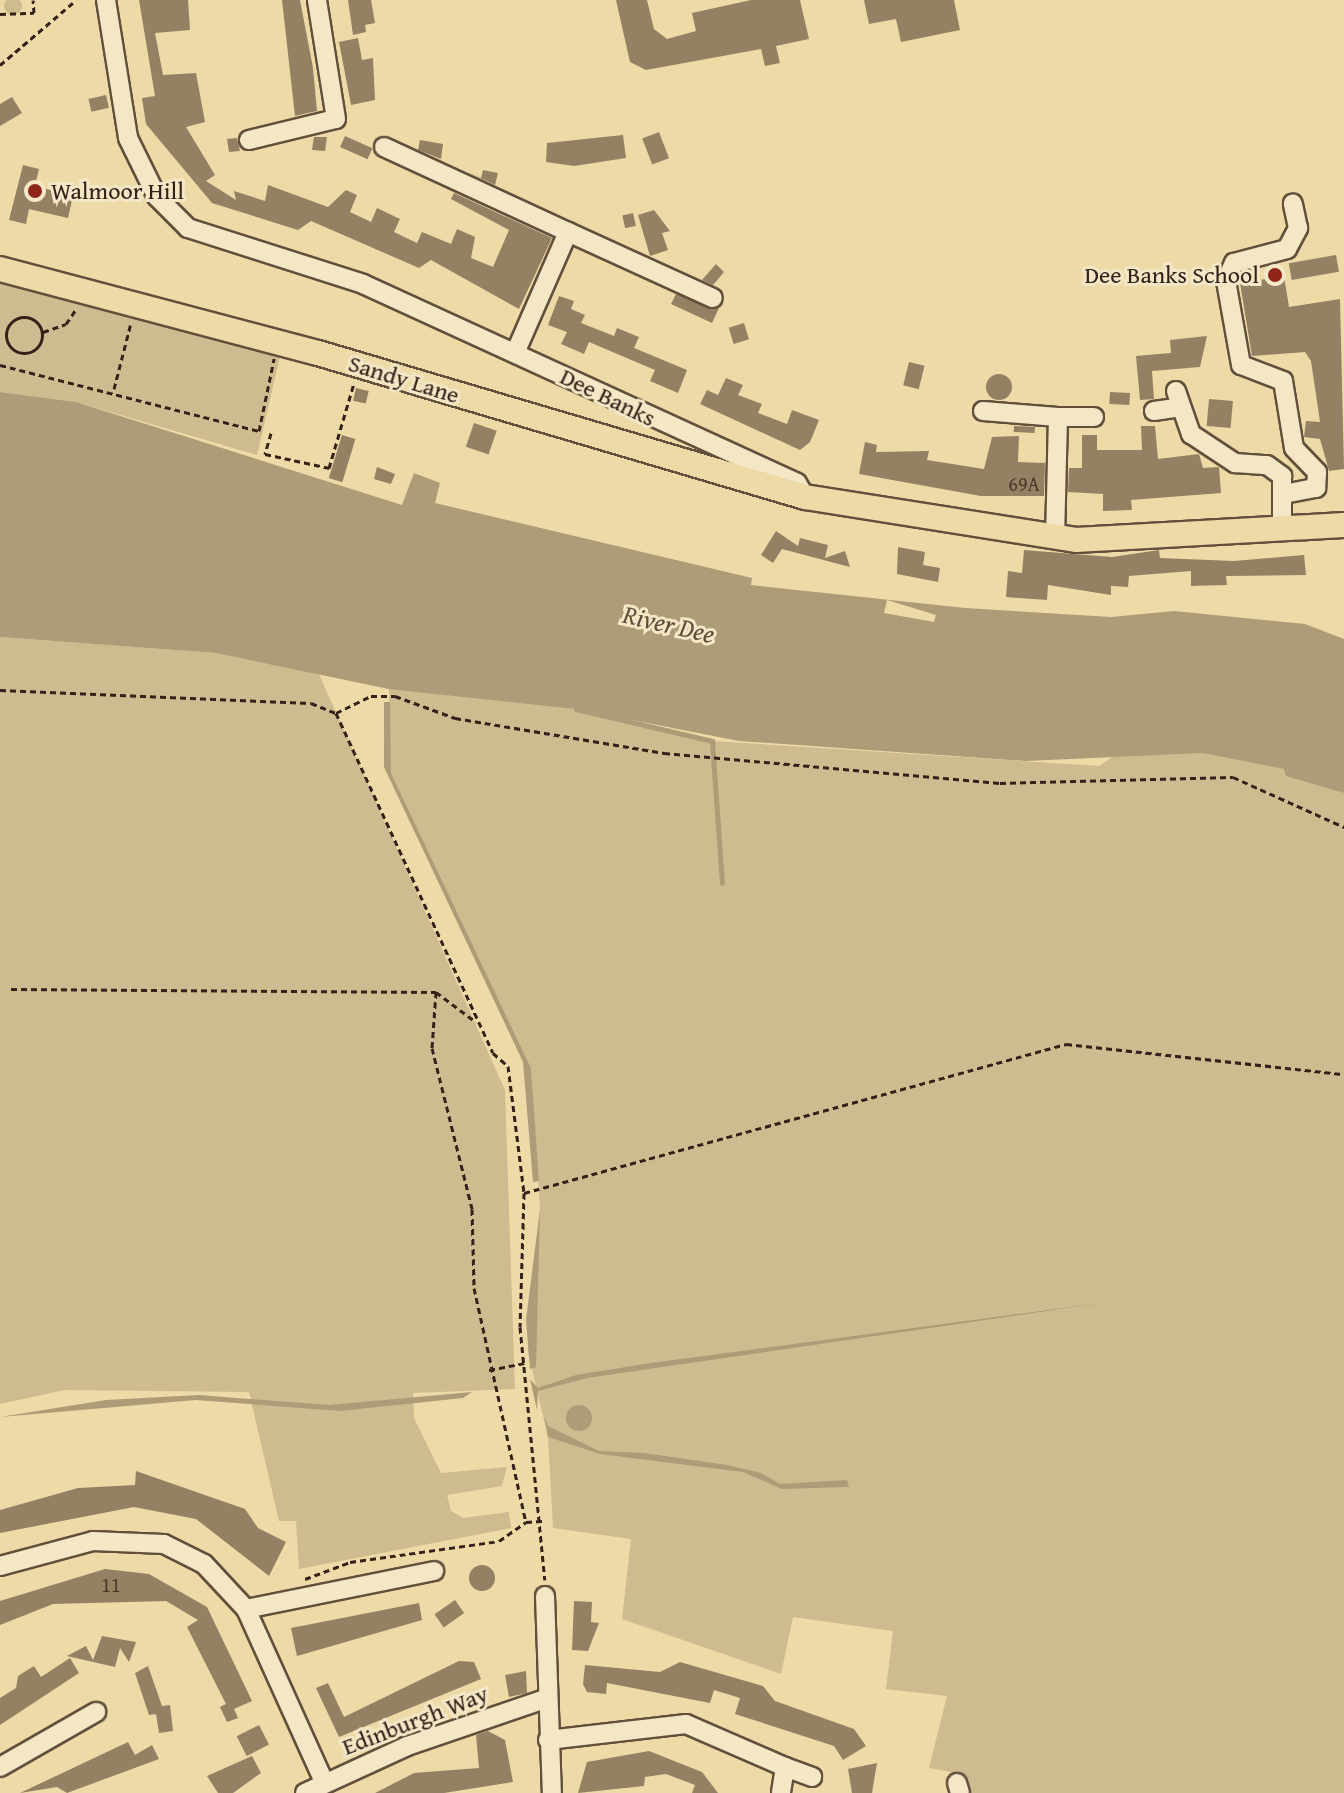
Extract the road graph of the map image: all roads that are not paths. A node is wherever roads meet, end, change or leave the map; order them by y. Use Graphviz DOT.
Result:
graph roads {
  1 [pos="106,0"];
  2 [pos="317,0"];
  3 [pos="249,140"];
  4 [pos="384,147"];
  5 [pos="1293,204"];
  6 [pos="568,232"];
  7 [pos="0,269"];
  8 [pos="713,298"];
  9 [pos="516,351"];
  10 [pos="983,411"];
  11 [pos="1154,411"];
  12 [pos="1058,417"];
  13 [pos="1094,417"];
  14 [pos="1294,448"];
  15 [pos="1277,478"];
  16 [pos="805,497"];
  17 [pos="1344,525"];
  18 [pos="1282,531"];
  19 [pos="1055,538"];
  20 [pos="0,1566"];
  21 [pos="434,1571"];
  22 [pos="545,1596"];
  23 [pos="246,1609"];
  24 [pos="545,1699"];
  25 [pos="96,1712"];
  26 [pos="548,1740"];
  27 [pos="0,1767"];
  28 [pos="785,1767"];
  29 [pos="812,1777"];
  30 [pos="324,1782"];
  31 [pos="305,1793"];
  32 [pos="552,1793"];
  33 [pos="781,1793"];
  1 -- 9 [label="street, Dee Banks"];
  2 -- 3 [label="street"];
  4 -- 6 [label="street"];
  5 -- 14 [label="street"];
  6 -- 8 [label="street"];
  6 -- 9 [label="street"];
  7 -- 16 [label="main road, Sandy Lane"];
  9 -- 16 [label="street, Dee Banks"];
  10 -- 12 [label="street"];
  11 -- 15 [label="street"];
  12 -- 13 [label="street"];
  12 -- 19 [label="street"];
  14 -- 15 [label="street"];
  14 -- 15 [label="street"];
  15 -- 18 [label="street"];
  16 -- 19 [label="main road, Dee Banks"];
  17 -- 18 [label="main road, Dee Banks"];
  18 -- 19 [label="main road, Dee Banks"];
  20 -- 23 [label="street"];
  21 -- 23 [label="street"];
  22 -- 24 [label="street"];
  23 -- 30 [label="street"];
  24 -- 26 [label="street"];
  24 -- 30 [label="street, Edinburgh Way"];
  25 -- 27 [label="street"];
  26 -- 28 [label="street"];
  26 -- 32 [label="street"];
  28 -- 29 [label="street"];
  28 -- 33 [label="street"];
  30 -- 31 [label="street, Edinburgh Way"];
}
